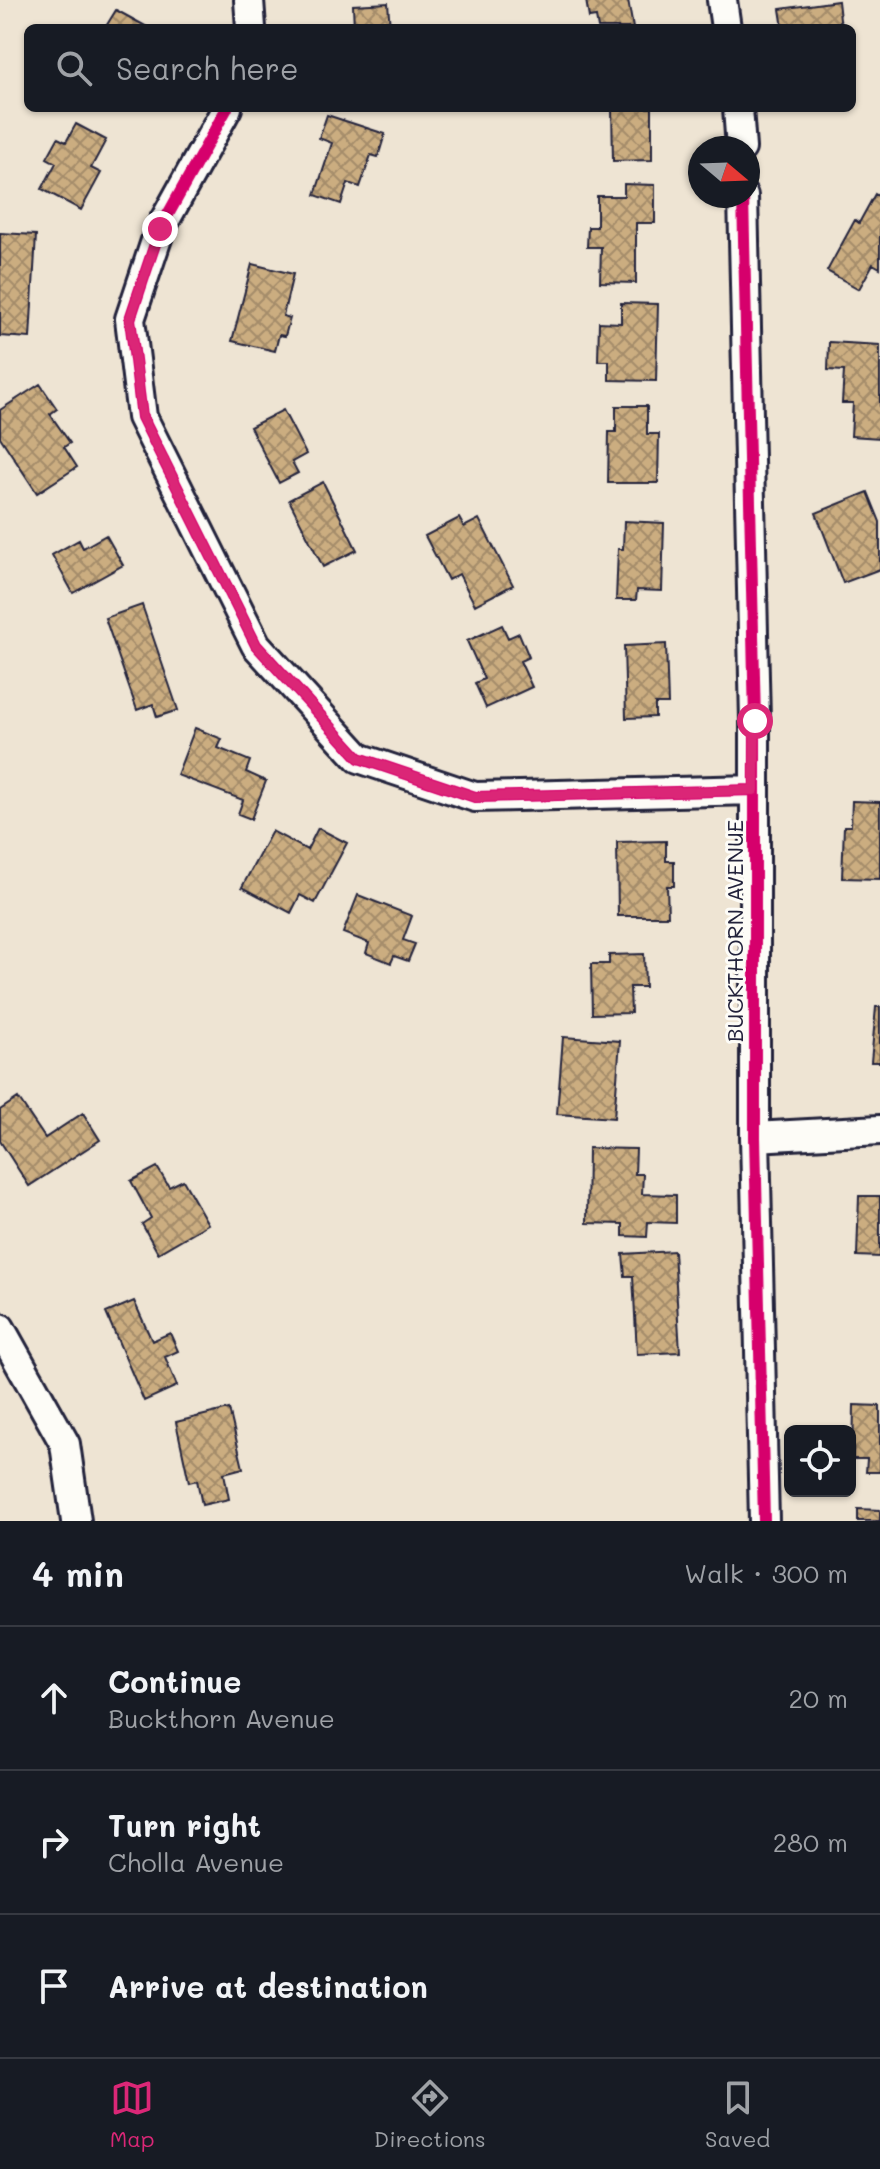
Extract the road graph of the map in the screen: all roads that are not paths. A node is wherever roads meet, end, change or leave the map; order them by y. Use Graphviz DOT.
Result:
graph roads {
  1 [pos="249,0"];
  2 [pos="722,0"];
  3 [pos="251,24"];
  4 [pos="725,24"];
  5 [pos="225,112"];
  6 [pos="738,112"];
  7 [pos="740,136"];
  8 [pos="743,208"];
  9 [pos="754,790"];
  10 [pos="880,1130"];
  11 [pos="755,1137"];
  12 [pos="0,1328"];
  13 [pos="76,1521"];
  14 [pos="764,1521"];
  1 -- 3 [label="street"];
  2 -- 4 [label="street"];
  5 -- 9 [label="street"];
  6 -- 7 [label="street"];
  8 -- 9 [label="street, BUCKTHORN AVENUE"];
  9 -- 11 [label="street, BUCKTHORN AVENUE"];
  10 -- 11 [label="street"];
  11 -- 14 [label="street, BUCKTHORN AVENUE"];
  12 -- 13 [label="street"];
}
